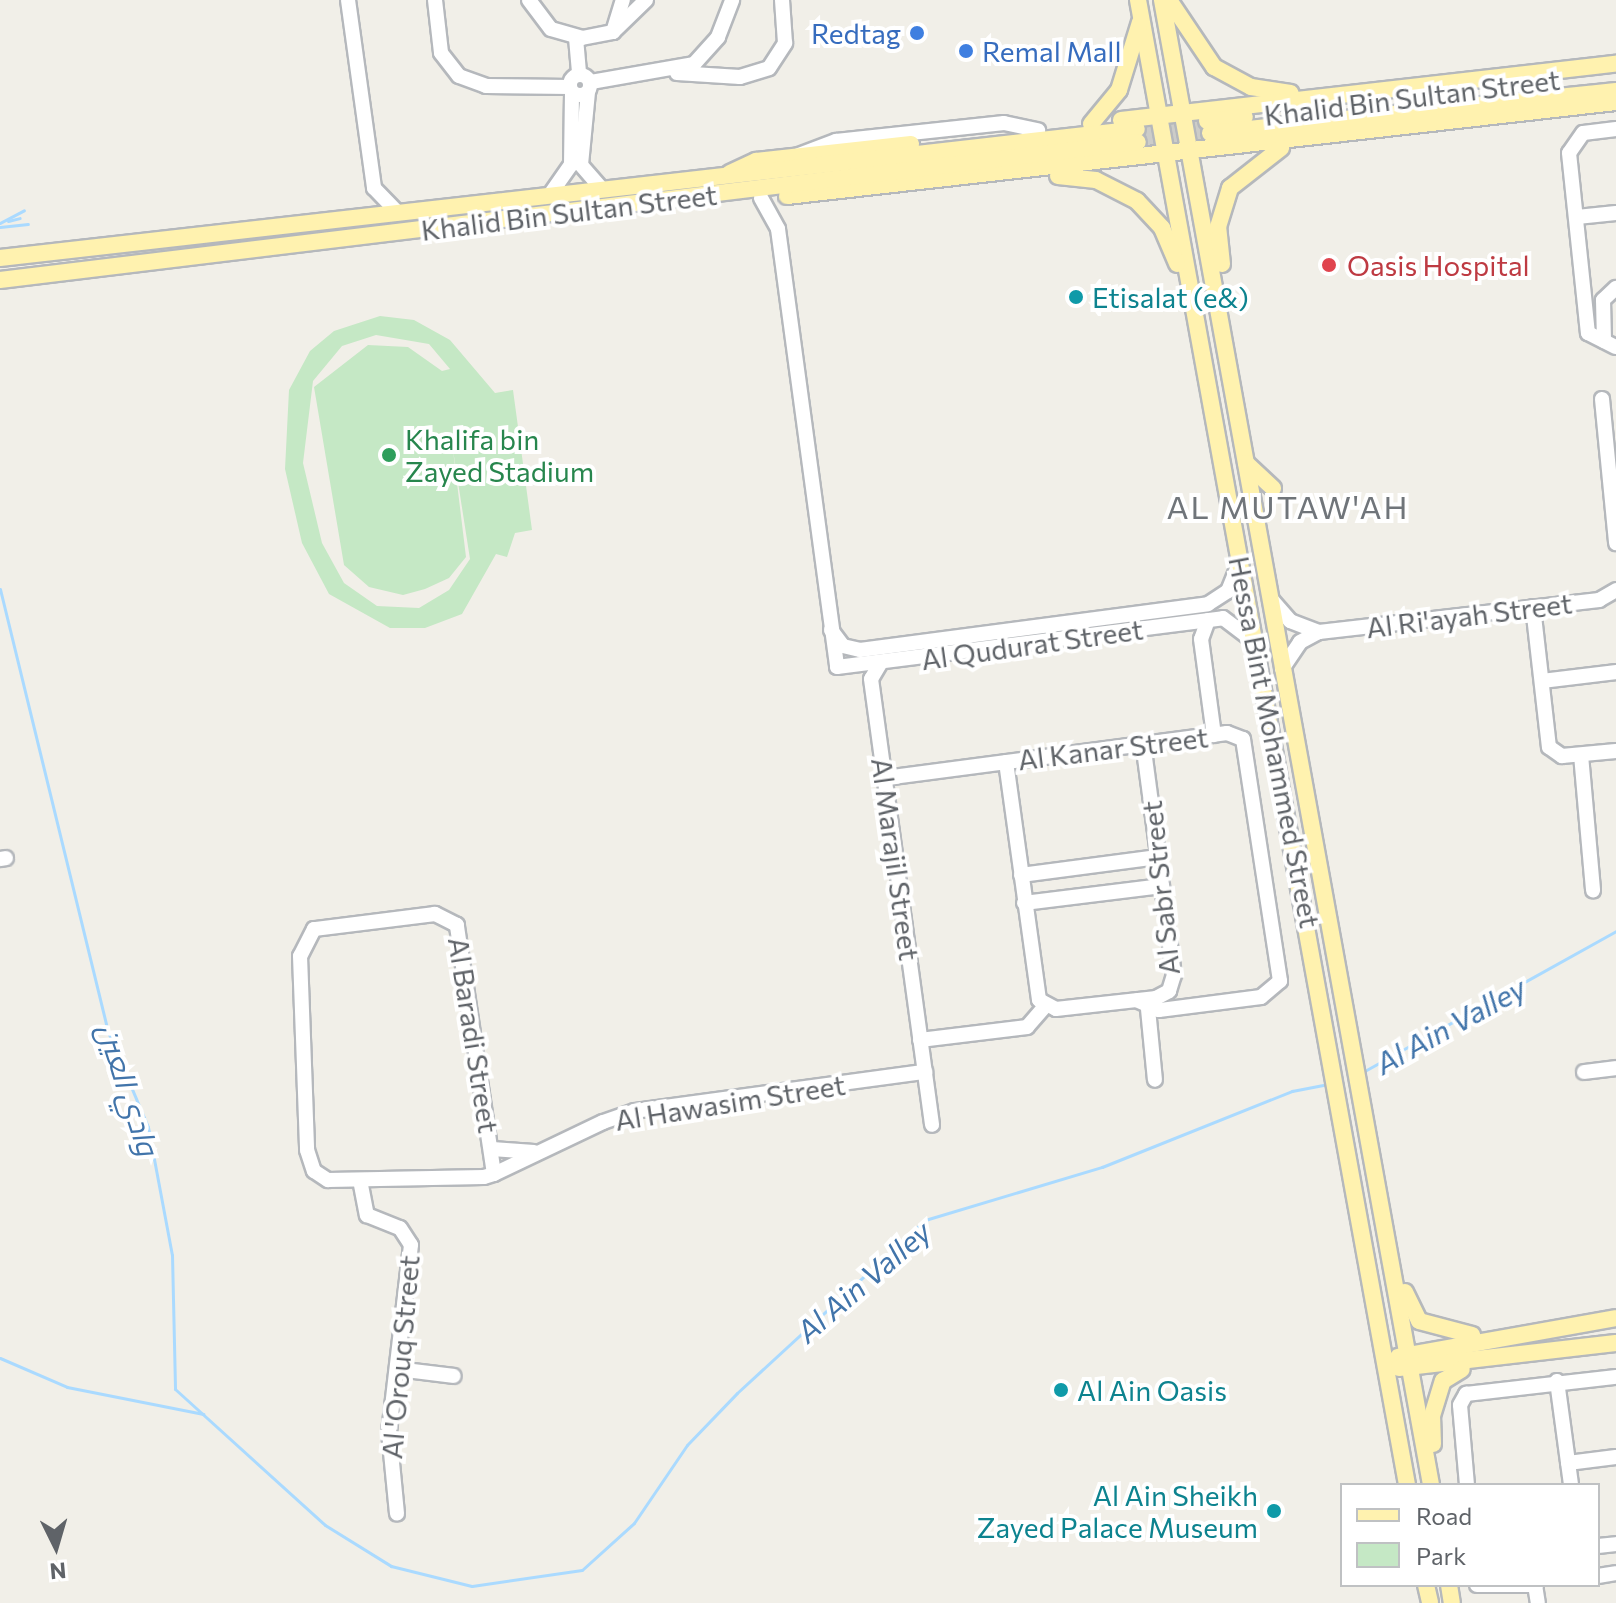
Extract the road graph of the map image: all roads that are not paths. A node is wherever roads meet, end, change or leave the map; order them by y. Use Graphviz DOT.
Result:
graph roads {
  1 [pos="348,0"];
  2 [pos="435,0"];
  3 [pos="529,0"];
  4 [pos="623,0"];
  5 [pos="646,0"];
  6 [pos="732,0"];
  7 [pos="782,0"];
  8 [pos="1162,0"];
  9 [pos="1169,0"];
  10 [pos="1140,8"];
  11 [pos="613,32"];
  12 [pos="576,38"];
  13 [pos="709,51"];
  14 [pos="1616,64"];
  15 [pos="1616,71"];
  16 [pos="669,72"];
  17 [pos="725,76"];
  18 [pos="586,83"];
  19 [pos="571,90"];
  20 [pos="1616,91"];
  21 [pos="1332,96"];
  22 [pos="1616,102"];
  23 [pos="1183,114"];
  24 [pos="1159,116"];
  25 [pos="1091,124"];
  26 [pos="1616,129"];
  27 [pos="581,135"];
  28 [pos="1302,140"];
  29 [pos="1191,154"];
  30 [pos="1166,157"];
  31 [pos="726,177"];
  32 [pos="933,180"];
  33 [pos="374,188"];
  34 [pos="603,190"];
  35 [pos="549,196"];
  36 [pos="761,198"];
  37 [pos="666,200"];
  38 [pos="398,213"];
  39 [pos="1616,213"];
  40 [pos="362,217"];
  41 [pos="1577,217"];
  42 [pos="0,258"];
  43 [pos="0,280"];
  44 [pos="1616,288"];
  45 [pos="1193,308"];
  46 [pos="1224,334"];
  47 [pos="1610,344"];
  48 [pos="1602,399"];
  49 [pos="1611,444"];
  50 [pos="1246,463"];
  51 [pos="1273,488"];
  52 [pos="1615,522"];
  53 [pos="1616,543"];
  54 [pos="1240,560"];
  55 [pos="1616,590"];
  56 [pos="1270,598"];
  57 [pos="1533,607"];
  58 [pos="1151,611"];
  59 [pos="1208,620"];
  60 [pos="1186,623"];
  61 [pos="1153,627"];
  62 [pos="830,629"];
  63 [pos="1319,632"];
  64 [pos="1201,639"];
  65 [pos="1256,644"];
  66 [pos="851,649"];
  67 [pos="832,659"];
  68 [pos="880,664"];
  69 [pos="857,667"];
  70 [pos="1282,669"];
  71 [pos="1616,672"];
  72 [pos="871,679"];
  73 [pos="1542,681"];
  74 [pos="1214,735"];
  75 [pos="1143,744"];
  76 [pos="1616,751"];
  77 [pos="1581,755"];
  78 [pos="1006,762"];
  79 [pos="885,778"];
  80 [pos="1158,857"];
  81 [pos="1021,875"];
  82 [pos="1162,886"];
  83 [pos="1593,890"];
  84 [pos="1024,903"];
  85 [pos="1143,1004"];
  86 [pos="1045,1006"];
  87 [pos="1334,1008"];
  88 [pos="920,1040"];
  89 [pos="1616,1068"];
  90 [pos="925,1072"];
  91 [pos="1584,1072"];
  92 [pos="1155,1080"];
  93 [pos="932,1125"];
  94 [pos="492,1149"];
  95 [pos="543,1151"];
  96 [pos="494,1174"];
  97 [pos="360,1180"];
  98 [pos="1385,1241"];
  99 [pos="1616,1318"];
  100 [pos="1529,1331"];
  101 [pos="1616,1343"];
  102 [pos="1406,1352"];
  103 [pos="1511,1358"];
  104 [pos="1387,1367"];
  105 [pos="397,1369"];
  106 [pos="1410,1370"];
  107 [pos="454,1376"];
  108 [pos="1616,1377"];
  109 [pos="1557,1381"];
  110 [pos="1616,1457"];
  111 [pos="1568,1463"];
  112 [pos="1407,1483"];
  113 [pos="1431,1483"];
  114 [pos="1431,1483"];
  115 [pos="1467,1483"];
  116 [pos="1571,1483"];
  117 [pos="397,1514"];
  118 [pos="1487,1587"];
  119 [pos="1522,1587"];
  120 [pos="1503,1590"];
  121 [pos="1481,1603"];
  1 -- 33 [label="street"];
  2 -- 19 [label="street"];
  3 -- 12 [label="street"];
  4 -- 11 [label="street"];
  5 -- 11 [label="street"];
  6 -- 13 [label="street"];
  7 -- 17 [label="street"];
  8 -- 23 [label="main road, Hessa Bint Mohammed Street"];
  9 -- 21 [label="main road"];
  10 -- 24 [label="main road, Hessa Bint Mohammed Street"];
  10 -- 25 [label="main road"];
  11 -- 12 [label="street"];
  12 -- 18 [label="street"];
  13 -- 16 [label="street"];
  13 -- 17 [label="street"];
  14 -- 21 [label="main road"];
  15 -- 20 [label="main road, Khalid Bin Sultan Street"];
  16 -- 17 [label="street"];
  16 -- 18 [label="street"];
  18 -- 19 [label="street"];
  18 -- 27 [label="street"];
  19 -- 27 [label="street"];
  21 -- 23 [label="main road"];
  22 -- 28 [label="main road"];
  23 -- 24 [label="main road"];
  23 -- 29 [label="main road, Hessa Bint Mohammed Street"];
  24 -- 25 [label="main road"];
  24 -- 30 [label="main road, Hessa Bint Mohammed Street"];
  25 -- 31 [label="main road"];
  26 -- 41 [label="street"];
  27 -- 34 [label="street"];
  27 -- 35 [label="street"];
  28 -- 29 [label="main road"];
  28 -- 46 [label="main road"];
  29 -- 30 [label="main road"];
  29 -- 46 [label="main road, Hessa Bint Mohammed Street"];
  30 -- 32 [label="main road"];
  30 -- 45 [label="main road, Hessa Bint Mohammed Street"];
  31 -- 34 [label="main road, Khalid Bin Sultan Street"];
  31 -- 37 [label="main road, Khalid Bin Sultan Street"];
  32 -- 36 [label="main road"];
  32 -- 45 [label="main road"];
  33 -- 38 [label="street"];
  33 -- 40 [label="street"];
  34 -- 35 [label="main road, Khalid Bin Sultan Street"];
  35 -- 38 [label="main road, Khalid Bin Sultan Street"];
  36 -- 37 [label="main road"];
  36 -- 62 [label="street"];
  37 -- 43 [label="main road, Khalid Bin Sultan Street"];
  38 -- 40 [label="main road, Khalid Bin Sultan Street"];
  39 -- 41 [label="street"];
  40 -- 42 [label="main road, Khalid Bin Sultan Street"];
  41 -- 47 [label="street"];
  44 -- 47 [label="street"];
  45 -- 54 [label="main road, Hessa Bint Mohammed Street"];
  46 -- 50 [label="main road, Hessa Bint Mohammed Street"];
  48 -- 49 [label="street"];
  49 -- 52 [label="street"];
  50 -- 51 [label="main road"];
  50 -- 56 [label="main road, Hessa Bint Mohammed Street"];
  52 -- 53 [label="street"];
  54 -- 58 [label="street, Al Qudurat Street"];
  54 -- 65 [label="main road, Hessa Bint Mohammed Street"];
  55 -- 57 [label="street, Al Ri'ayah Street"];
  56 -- 63 [label="street"];
  56 -- 70 [label="main road, Hessa Bint Mohammed Street"];
  57 -- 63 [label="street, Al Ri'ayah Street"];
  57 -- 73 [label="street"];
  58 -- 61 [label="street"];
  58 -- 66 [label="street, Al Qudurat Street"];
  59 -- 60 [label="street, Al Qudurat Street"];
  59 -- 64 [label="street"];
  59 -- 65 [label="street, Al Qudurat Street"];
  60 -- 61 [label="street, Al Qudurat Street"];
  60 -- 64 [label="street"];
  61 -- 68 [label="street, Al Qudurat Street"];
  62 -- 66 [label="street"];
  62 -- 67 [label="street"];
  63 -- 70 [label="street"];
  64 -- 74 [label="street"];
  65 -- 87 [label="main road, Hessa Bint Mohammed Street"];
  66 -- 67 [label="street"];
  66 -- 69 [label="street"];
  67 -- 69 [label="street, Al Qudurat Street"];
  68 -- 69 [label="street, Al Qudurat Street"];
  68 -- 72 [label="street"];
  69 -- 72 [label="street"];
  70 -- 87 [label="main road, Hessa Bint Mohammed Street"];
  71 -- 73 [label="street"];
  72 -- 79 [label="street, Al Marajil Street"];
  73 -- 77 [label="street"];
  74 -- 75 [label="street, Al Kanar Street"];
  74 -- 85 [label="street, Al Kanar Street"];
  75 -- 78 [label="street, Al Kanar Street"];
  75 -- 80 [label="street, Al Sabr Street"];
  76 -- 77 [label="street"];
  77 -- 83 [label="street"];
  78 -- 79 [label="street, Al Kanar Street"];
  78 -- 81 [label="street"];
  79 -- 88 [label="street, Al Marajil Street"];
  80 -- 81 [label="street"];
  80 -- 82 [label="street, Al Sabr Street"];
  81 -- 84 [label="street"];
  82 -- 84 [label="street"];
  82 -- 85 [label="street, Al Sabr Street"];
  84 -- 86 [label="street"];
  85 -- 86 [label="street, Al Sabr Street"];
  85 -- 92 [label="street"];
  86 -- 88 [label="street"];
  87 -- 98 [label="main road, Hessa Bint Mohammed Street"];
  87 -- 104 [label="main road, Hessa Bint Mohammed Street"];
  88 -- 90 [label="street, Al Marajil Street"];
  89 -- 91 [label="street"];
  90 -- 93 [label="street, Al Marajil Street"];
  90 -- 95 [label="street, Al Hawasim Street"];
  94 -- 95 [label="street, Al Baradi Street"];
  94 -- 96 [label="street, Al Baradi Street"];
  94 -- 97 [label="street, Al Baradi Street"];
  95 -- 96 [label="street, Al Baradi Street"];
  96 -- 97 [label="street, Al Baradi Street"];
  97 -- 105 [label="street, Al 'Orouq Street"];
  98 -- 100 [label="main road"];
  98 -- 102 [label="main road, Hessa Bint Mohammed Street"];
  99 -- 100 [label="main road"];
  100 -- 102 [label="main road"];
  101 -- 103 [label="main road"];
  102 -- 104 [label="main road"];
  102 -- 106 [label="main road, Hessa Bint Mohammed Street"];
  103 -- 106 [label="main road"];
  103 -- 113 [label="main road"];
  104 -- 106 [label="main road"];
  104 -- 112 [label="main road, Hessa Bint Mohammed Street"];
  105 -- 107 [label="street"];
  105 -- 117 [label="street, Al 'Orouq Street"];
  106 -- 114 [label="main road, Hessa Bint Mohammed Street"];
  108 -- 109 [label="street"];
  109 -- 111 [label="street"];
  109 -- 115 [label="street"];
  110 -- 111 [label="street"];
  111 -- 116 [label="street"];
  118 -- 120 [label="street"];
  119 -- 120 [label="street"];
  120 -- 121 [label="street"];
}
